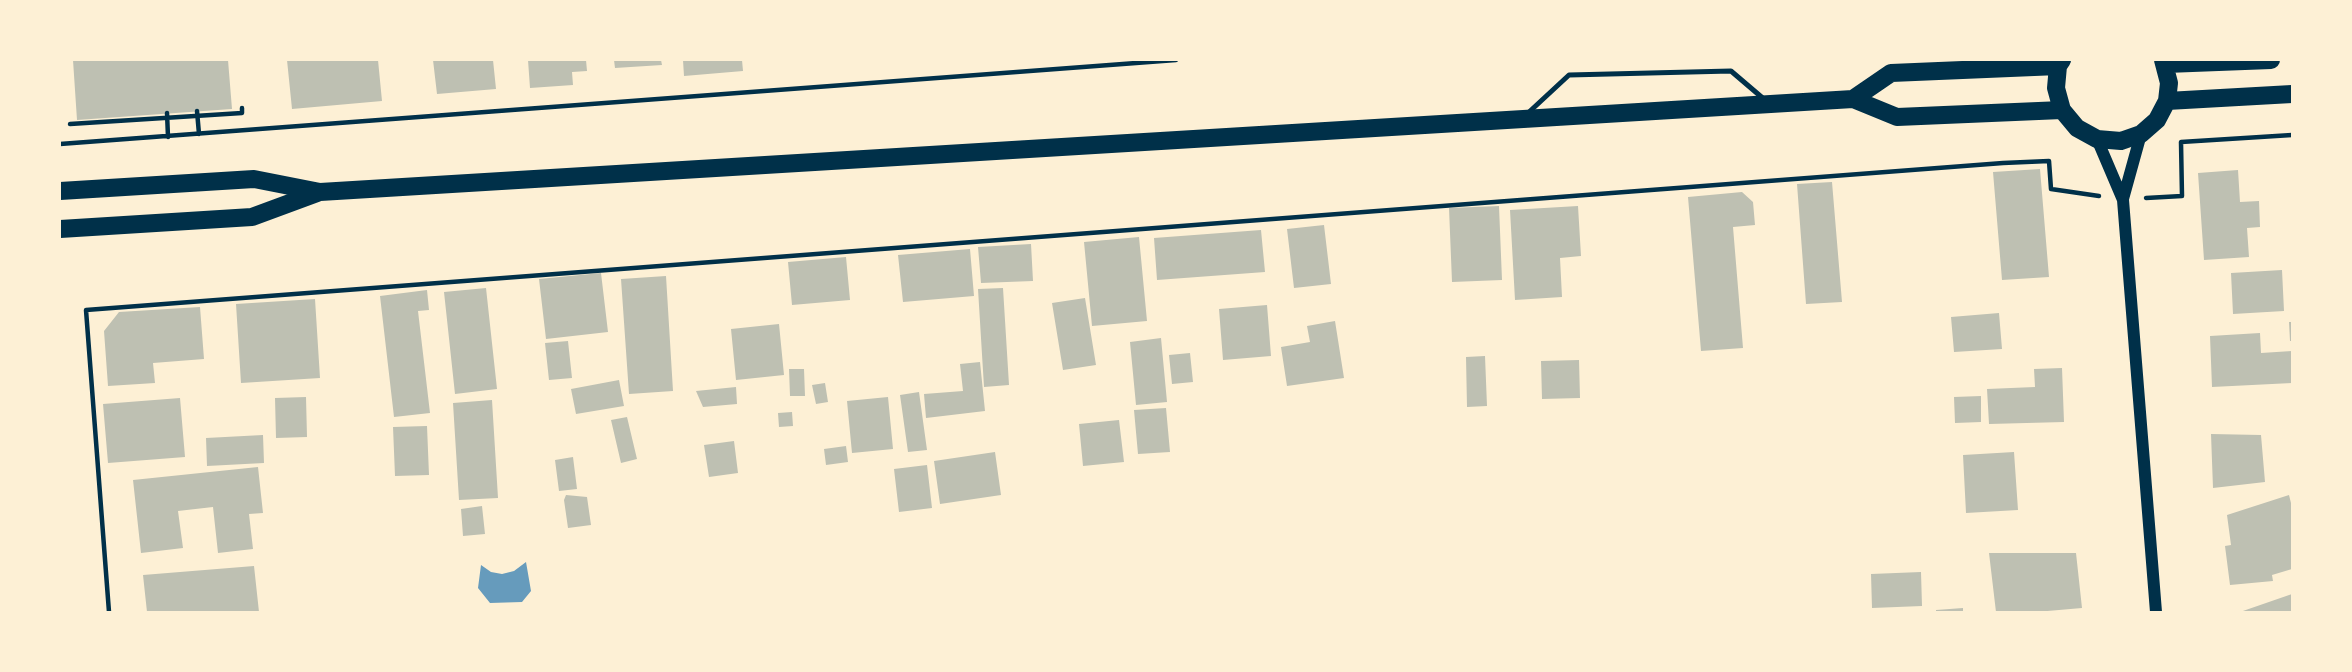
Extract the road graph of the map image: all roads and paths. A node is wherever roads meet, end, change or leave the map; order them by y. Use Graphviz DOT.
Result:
graph roads {
  1 [pos="1176,60"];
  2 [pos="2272,60"];
  3 [pos="2164,62"];
  4 [pos="2060,63"];
  5 [pos="2292,94"];
  6 [pos="1853,99"];
  7 [pos="2167,101"];
  8 [pos="1770,104"];
  9 [pos="242,108"];
  10 [pos="2062,110"];
  11 [pos="197,113"];
  12 [pos="167,115"];
  13 [pos="1522,119"];
  14 [pos="70,124"];
  15 [pos="199,134"];
  16 [pos="2141,134"];
  17 [pos="2292,135"];
  18 [pos="168,137"];
  19 [pos="2097,139"];
  20 [pos="60,144"];
  21 [pos="60,191"];
  22 [pos="320,192"];
  23 [pos="2123,200"];
  24 [pos="60,229"];
  25 [pos="109,612"];
  26 [pos="2156,612"];
  1 -- 15 [label="path"];
  2 -- 3 [label="main road"];
  3 -- 7 [label="main road"];
  4 -- 6 [label="main road"];
  4 -- 10 [label="main road"];
  5 -- 7 [label="main road"];
  6 -- 8 [label="main road"];
  6 -- 10 [label="main road"];
  7 -- 16 [label="main road"];
  8 -- 13 [label="main road"];
  8 -- 13 [label="lane"];
  9 -- 11 [label="path"];
  10 -- 19 [label="main road"];
  11 -- 12 [label="path"];
  11 -- 15 [label="path"];
  12 -- 14 [label="path"];
  12 -- 18 [label="path"];
  13 -- 22 [label="main road"];
  15 -- 18 [label="path"];
  16 -- 19 [label="main road"];
  16 -- 23 [label="street"];
  17 -- 23 [label="path"];
  18 -- 20 [label="path"];
  19 -- 23 [label="street"];
  21 -- 22 [label="main road"];
  22 -- 24 [label="main road"];
  23 -- 25 [label="path"];
  23 -- 26 [label="street"];
}
